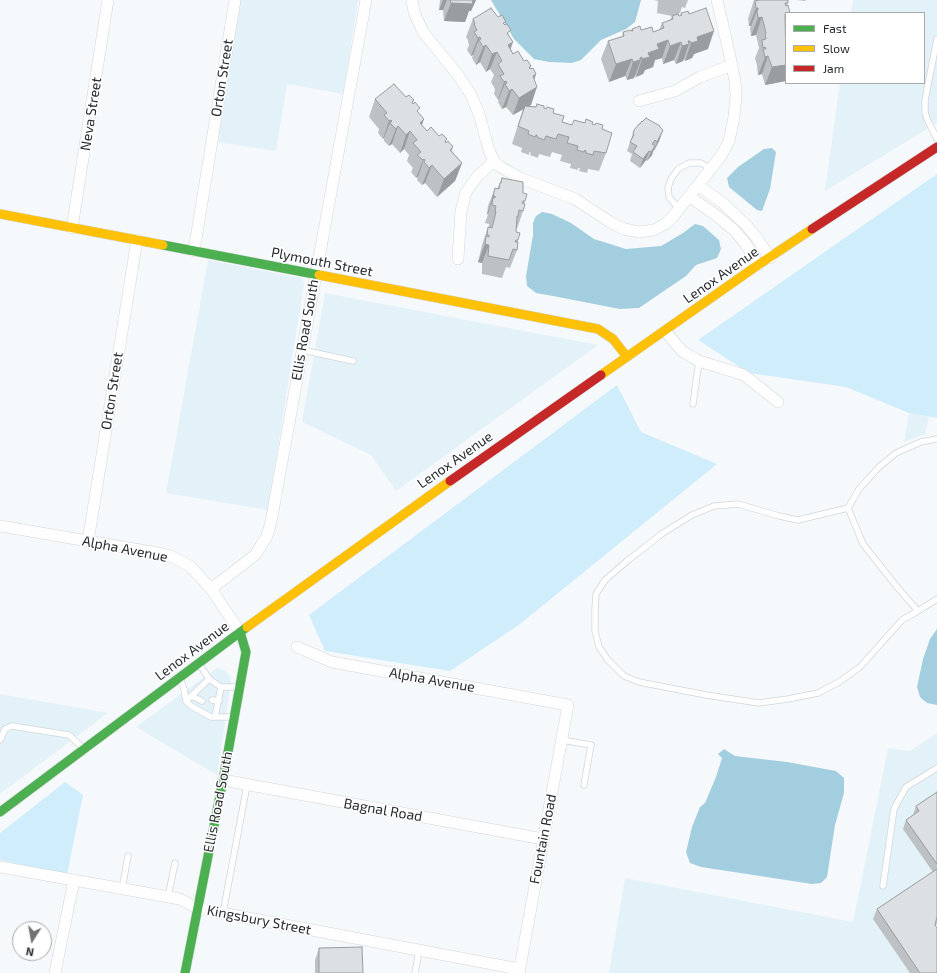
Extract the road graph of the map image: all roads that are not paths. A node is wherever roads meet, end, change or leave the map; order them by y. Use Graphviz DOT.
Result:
graph roads {
  1 [pos="108,0"];
  2 [pos="235,0"];
  3 [pos="366,0"];
  4 [pos="412,0"];
  5 [pos="717,0"];
  6 [pos="937,39"];
  7 [pos="732,65"];
  8 [pos="640,101"];
  9 [pos="937,139"];
  10 [pos="937,147"];
  11 [pos="494,161"];
  12 [pos="711,169"];
  13 [pos="698,185"];
  14 [pos="689,196"];
  15 [pos="679,209"];
  16 [pos="0,214"];
  17 [pos="72,228"];
  18 [pos="137,240"];
  19 [pos="194,251"];
  20 [pos="770,258"];
  21 [pos="458,259"];
  22 [pos="758,265"];
  23 [pos="315,275"];
  24 [pos="664,331"];
  25 [pos="302,350"];
  26 [pos="627,357"];
  27 [pos="353,360"];
  28 [pos="699,361"];
  29 [pos="778,402"];
  30 [pos="693,404"];
  31 [pos="937,439"];
  32 [pos="848,508"];
  33 [pos="0,526"];
  34 [pos="88,541"];
  35 [pos="211,589"];
  36 [pos="937,599"];
  37 [pos="918,610"];
  38 [pos="240,632"];
  39 [pos="297,647"];
  40 [pos="199,663"];
  41 [pos="180,678"];
  42 [pos="209,679"];
  43 [pos="221,687"];
  44 [pos="240,687"];
  45 [pos="192,696"];
  46 [pos="186,701"];
  47 [pos="202,701"];
  48 [pos="568,705"];
  49 [pos="234,716"];
  50 [pos="215,717"];
  51 [pos="0,740"];
  52 [pos="562,740"];
  53 [pos="84,749"];
  54 [pos="937,768"];
  55 [pos="223,780"];
  56 [pos="247,785"];
  57 [pos="584,785"];
  58 [pos="3,807"];
  59 [pos="543,839"];
  60 [pos="128,856"];
  61 [pos="175,863"];
  62 [pos="0,867"];
  63 [pos="74,880"];
  64 [pos="883,886"];
  65 [pos="122,889"];
  66 [pos="168,897"];
  67 [pos="197,908"];
  68 [pos="223,913"];
  69 [pos="419,951"];
  70 [pos="519,971"];
  71 [pos="55,973"];
  72 [pos="185,973"];
  73 [pos="415,973"];
  1 -- 17 [label="street, Neva Street"];
  2 -- 19 [label="street, Orton Street"];
  3 -- 23 [label="street, Ellis Road South"];
  4 -- 11 [label="street"];
  5 -- 7 [label="street"];
  6 -- 9 [label="lane"];
  7 -- 8 [label="street"];
  7 -- 12 [label="street"];
  10 -- 20 [label="main road, Lenox Avenue"];
  11 -- 15 [label="street"];
  11 -- 21 [label="street"];
  12 -- 13 [label="street"];
  12 -- 15 [label="lane"];
  13 -- 14 [label="street"];
  13 -- 20 [label="street"];
  14 -- 15 [label="street"];
  14 -- 22 [label="street"];
  16 -- 17 [label="main road, Plymouth Street"];
  17 -- 18 [label="main road, Plymouth Street"];
  18 -- 19 [label="main road, Plymouth Street"];
  18 -- 34 [label="street, Orton Street"];
  19 -- 23 [label="main road, Plymouth Street"];
  20 -- 22 [label="main road, Lenox Avenue"];
  22 -- 24 [label="main road, Lenox Avenue"];
  23 -- 25 [label="street, Ellis Road South"];
  23 -- 26 [label="main road, Plymouth Street"];
  24 -- 26 [label="main road, Lenox Avenue"];
  24 -- 28 [label="street"];
  25 -- 27 [label="lane"];
  25 -- 35 [label="street, Ellis Road South"];
  26 -- 38 [label="main road, Lenox Avenue"];
  28 -- 29 [label="street"];
  28 -- 30 [label="lane"];
  31 -- 32 [label="lane"];
  32 -- 37 [label="lane"];
  32 -- 37 [label="lane"];
  33 -- 34 [label="street, Alpha Avenue"];
  34 -- 35 [label="street, Alpha Avenue"];
  35 -- 38 [label="street, Alpha Avenue"];
  36 -- 37 [label="lane"];
  38 -- 40 [label="main road, Lenox Avenue"];
  38 -- 44 [label="main road, Ellis Road South"];
  39 -- 48 [label="street, Alpha Avenue"];
  40 -- 41 [label="main road, Lenox Avenue"];
  40 -- 42 [label="lane"];
  41 -- 46 [label="lane"];
  41 -- 53 [label="main road, Lenox Avenue"];
  42 -- 43 [label="lane"];
  42 -- 45 [label="lane"];
  43 -- 44 [label="lane"];
  43 -- 50 [label="lane"];
  44 -- 49 [label="main road, Ellis Road South"];
  45 -- 46 [label="lane"];
  45 -- 47 [label="lane"];
  46 -- 50 [label="lane"];
  48 -- 52 [label="street, Fountain Road"];
  49 -- 50 [label="lane"];
  49 -- 55 [label="main road, Ellis Road South"];
  51 -- 53 [label="lane"];
  52 -- 57 [label="lane"];
  52 -- 59 [label="street, Fountain Road"];
  53 -- 58 [label="main road, Lenox Avenue"];
  54 -- 64 [label="lane"];
  55 -- 56 [label="street, Bagnal Road"];
  55 -- 67 [label="main road, Ellis Road South"];
  56 -- 59 [label="street, Bagnal Road"];
  56 -- 68 [label="lane"];
  59 -- 70 [label="street, Fountain Road"];
  60 -- 65 [label="lane"];
  61 -- 66 [label="lane"];
  62 -- 63 [label="street, Kingsbury Street"];
  63 -- 65 [label="street, Kingsbury Street"];
  63 -- 71 [label="street"];
  65 -- 66 [label="street, Kingsbury Street"];
  66 -- 67 [label="street, Kingsbury Street"];
  67 -- 68 [label="street, Kingsbury Street"];
  67 -- 72 [label="main road, Ellis Road South"];
  68 -- 69 [label="street, Kingsbury Street"];
  69 -- 70 [label="street, Kingsbury Street"];
  69 -- 73 [label="lane"];
}
